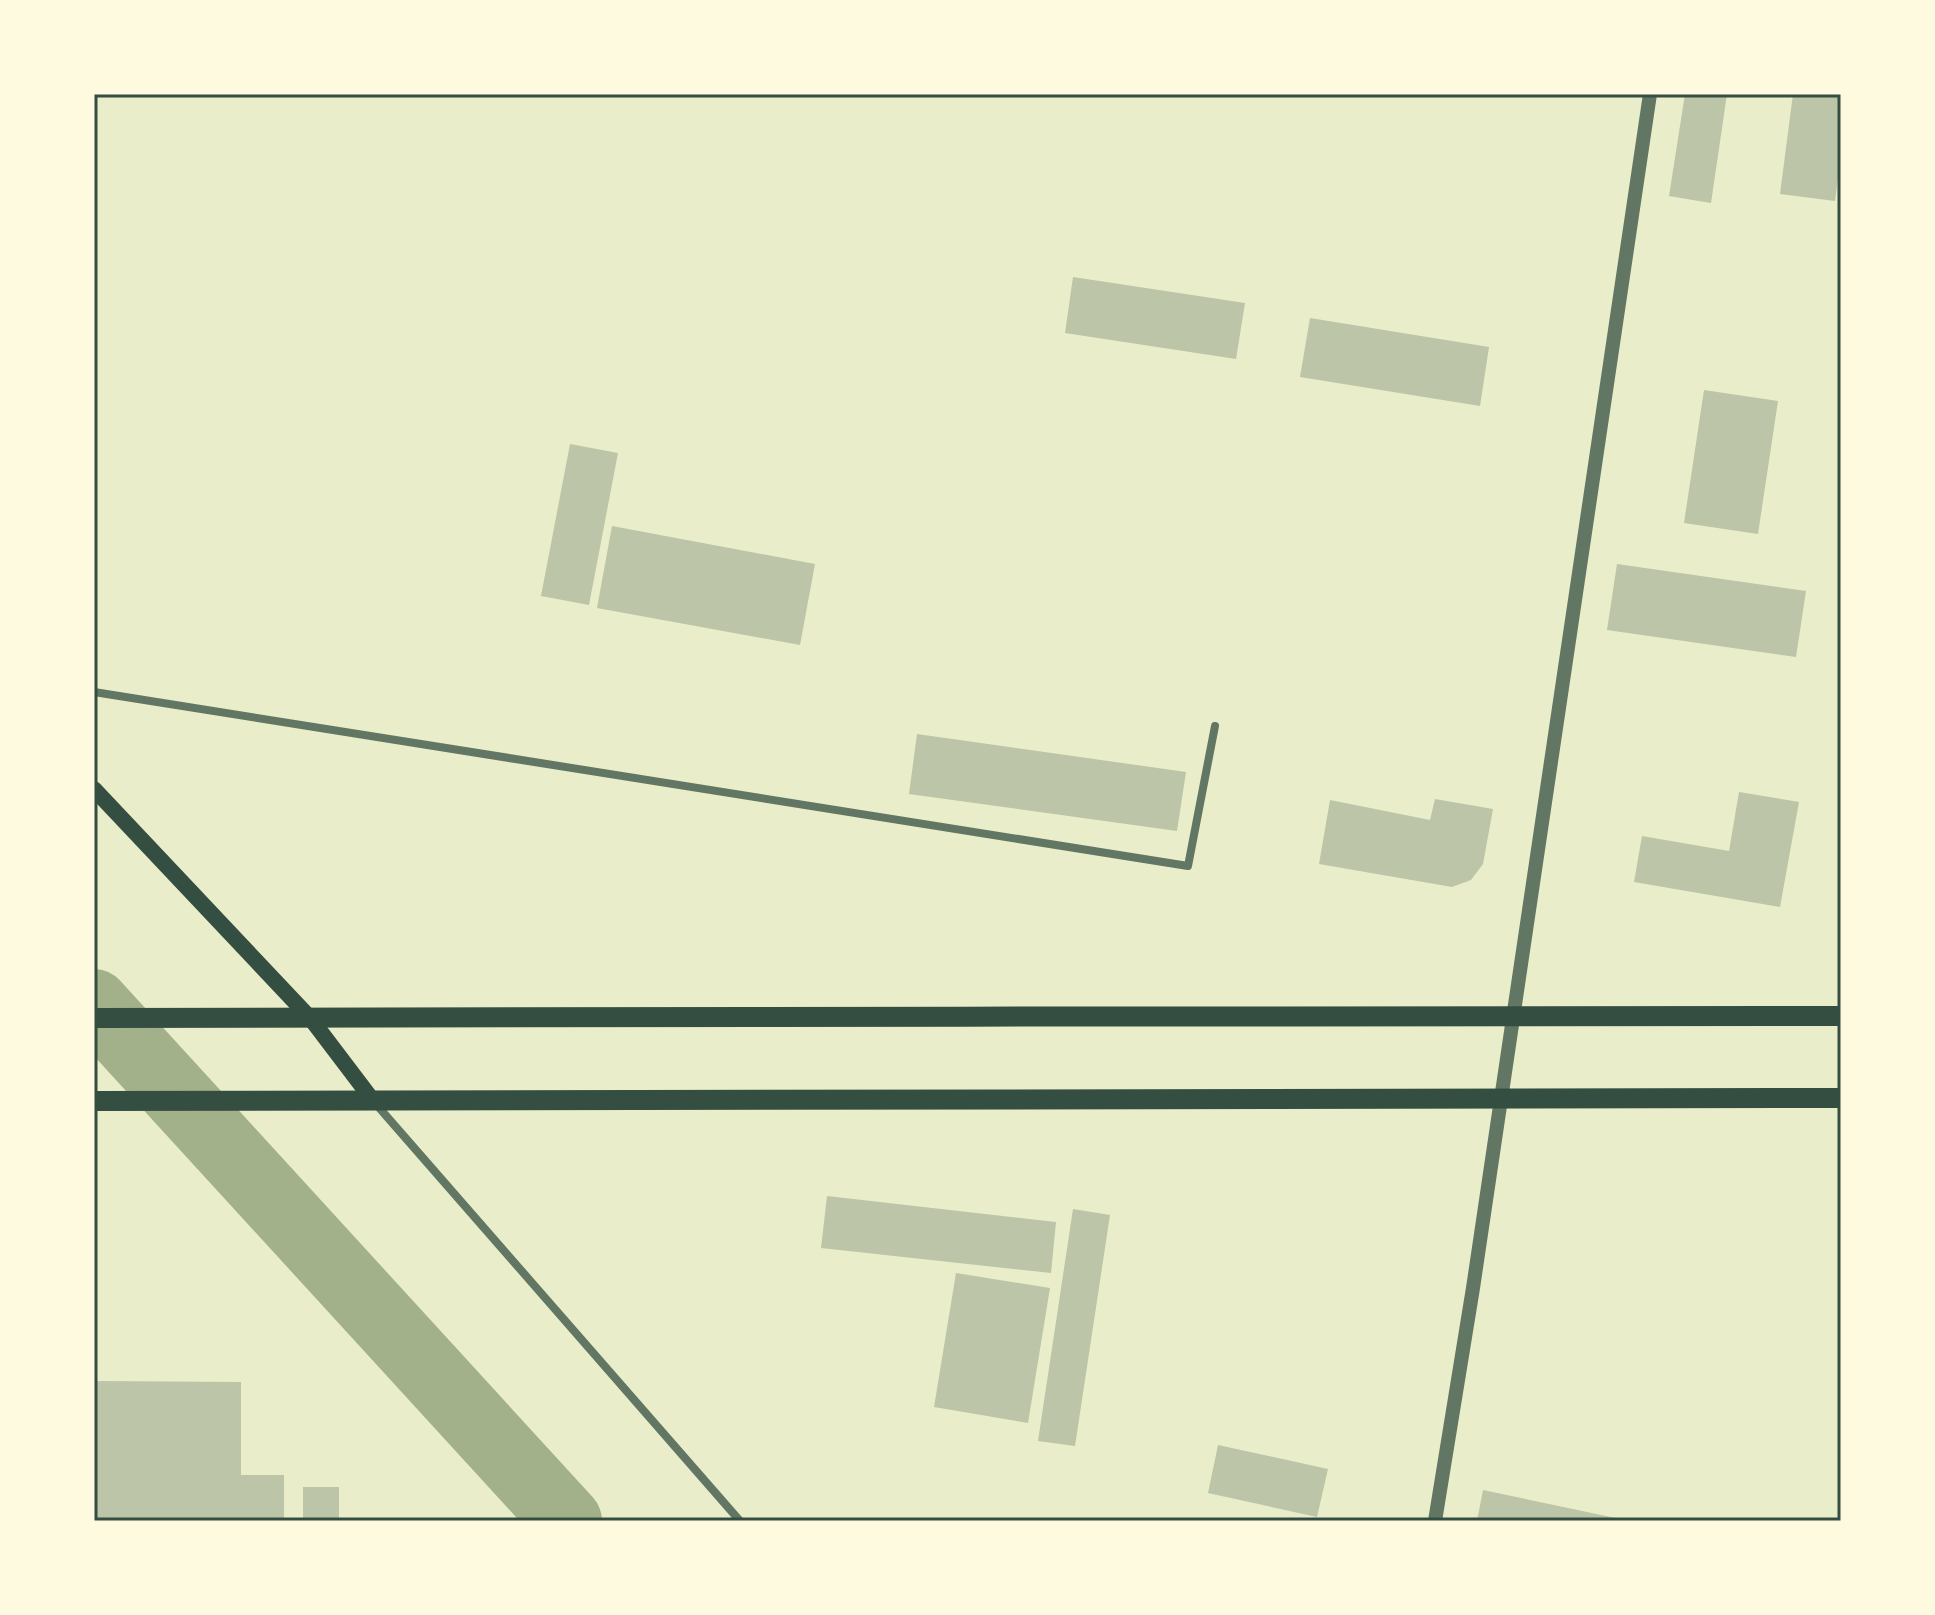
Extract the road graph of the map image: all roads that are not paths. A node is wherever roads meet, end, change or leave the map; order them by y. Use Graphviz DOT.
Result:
graph roads {
  1 [pos="1650,94"];
  2 [pos="94,692"];
  3 [pos="1215,726"];
  4 [pos="94,789"];
  5 [pos="1514,1013"];
  6 [pos="1841,1016"];
  7 [pos="94,1018"];
  8 [pos="311,1019"];
  9 [pos="1501,1098"];
  10 [pos="1841,1098"];
  11 [pos="101,1101"];
  12 [pos="374,1102"];
  13 [pos="740,1521"];
  14 [pos="1435,1521"];
  1 -- 5 [label="street"];
  2 -- 3 [label="street"];
  4 -- 8 [label="main road"];
  5 -- 6 [label="main road"];
  5 -- 8 [label="main road"];
  5 -- 9 [label="street"];
  7 -- 8 [label="main road"];
  8 -- 12 [label="main road"];
  9 -- 10 [label="main road"];
  9 -- 12 [label="main road"];
  9 -- 14 [label="street"];
  11 -- 12 [label="main road"];
  12 -- 13 [label="street"];
}
